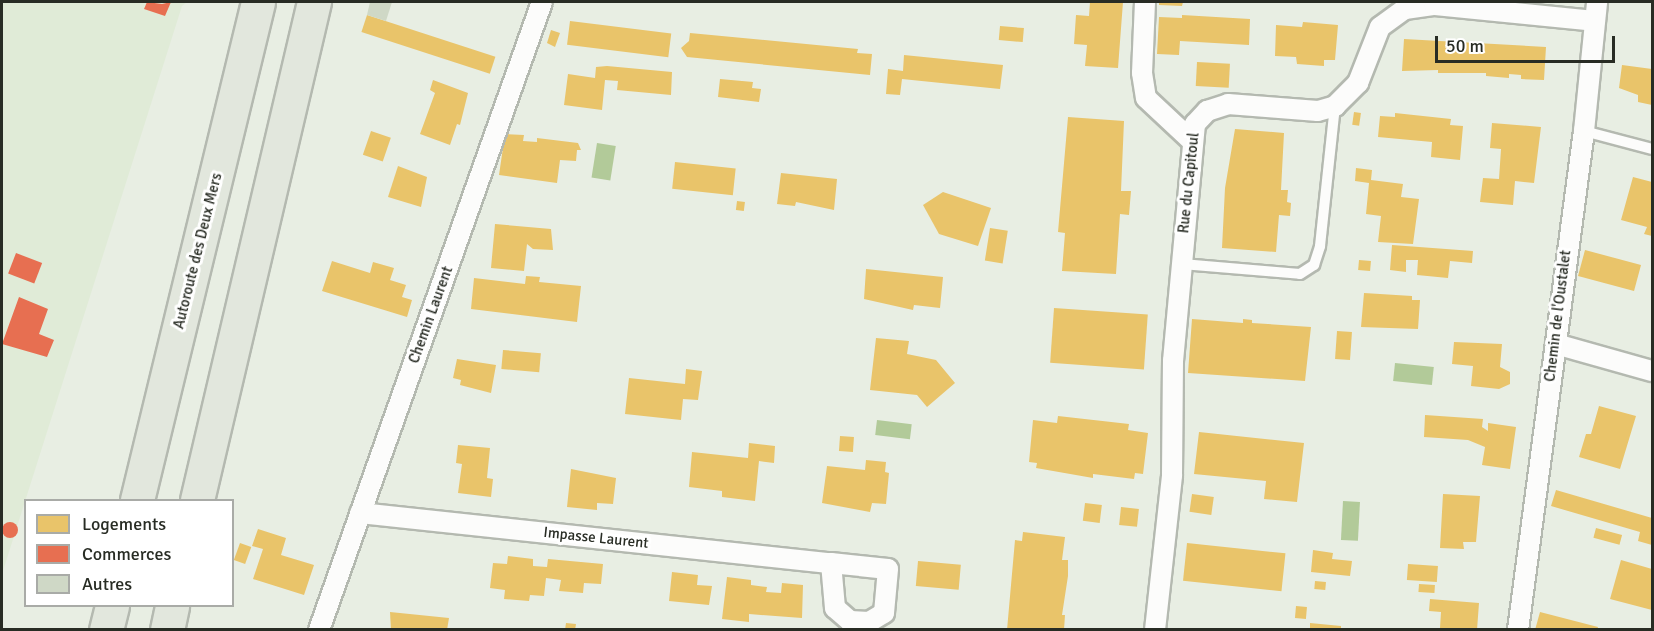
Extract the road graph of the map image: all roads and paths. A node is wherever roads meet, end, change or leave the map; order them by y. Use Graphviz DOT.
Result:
graph roads {
  1 [pos="258,2"];
  2 [pos="314,2"];
  3 [pos="543,2"];
  4 [pos="1145,2"];
  5 [pos="1597,2"];
  6 [pos="1594,21"];
  7 [pos="1335,106"];
  8 [pos="1584,131"];
  9 [pos="1192,141"];
  10 [pos="1653,149"];
  11 [pos="1182,264"];
  12 [pos="1556,344"];
  13 [pos="1653,372"];
  14 [pos="137,499"];
  15 [pos="197,499"];
  16 [pos="360,513"];
  17 [pos="831,563"];
  18 [pos="112,607"];
  19 [pos="172,607"];
  20 [pos="106,630"];
  21 [pos="166,630"];
  22 [pos="319,630"];
  23 [pos="1155,630"];
  24 [pos="1518,630"];
  1 -- 14 [label="highway, Autoroute des Deux Mers"];
  2 -- 15 [label="highway"];
  3 -- 16 [label="street, Chemin Laurent"];
  4 -- 9 [label="street"];
  5 -- 6 [label="street, Chemin de l'Oustalet"];
  6 -- 7 [label="street"];
  6 -- 8 [label="street, Chemin de l'Oustalet"];
  7 -- 9 [label="street, Rue du Capitoul"];
  7 -- 11 [label="lane"];
  8 -- 10 [label="lane"];
  8 -- 12 [label="street, Chemin de l'Oustalet"];
  9 -- 11 [label="street, Rue du Capitoul"];
  11 -- 23 [label="street, Rue du Capitoul"];
  12 -- 13 [label="street"];
  12 -- 24 [label="street, Chemin de l'Oustalet"];
  16 -- 17 [label="street, Impasse Laurent"];
  16 -- 22 [label="street, Chemin Laurent"];
  18 -- 20 [label="highway"];
  19 -- 21 [label="highway"];
}
